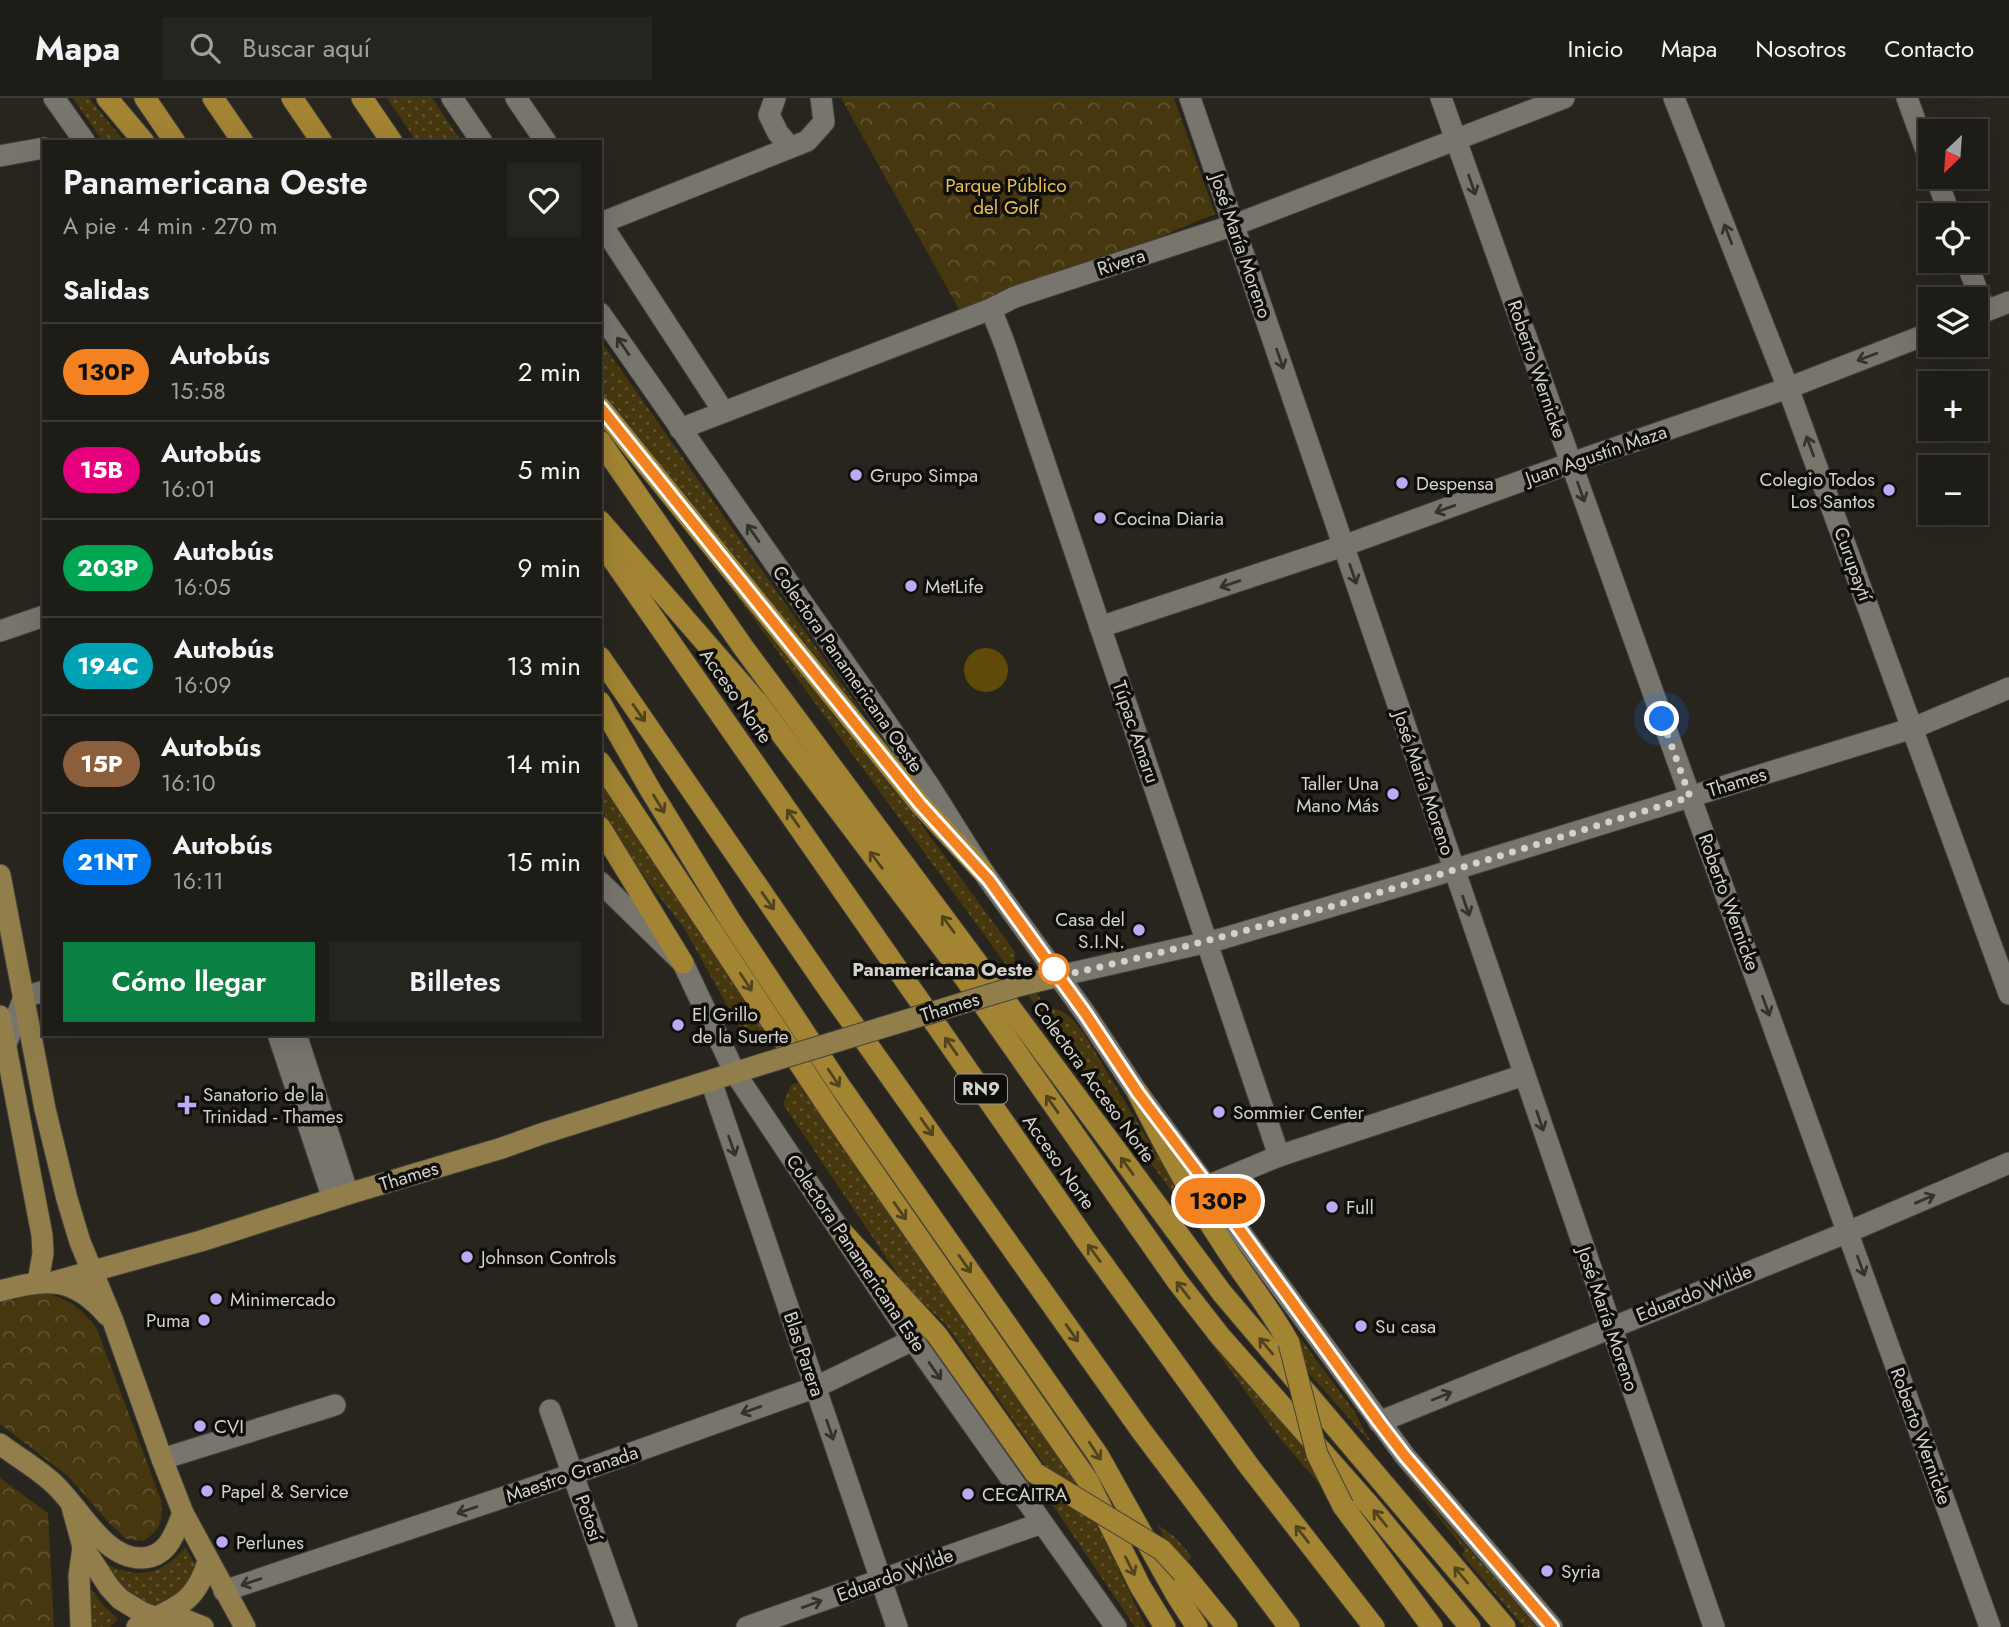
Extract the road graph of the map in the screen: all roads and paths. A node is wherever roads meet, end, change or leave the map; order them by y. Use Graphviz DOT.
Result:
graph roads {
  1 [pos="54,98"];
  2 [pos="107,98"];
  3 [pos="145,98"];
  4 [pos="213,98"];
  5 [pos="292,98"];
  6 [pos="362,98"];
  7 [pos="452,98"];
  8 [pos="516,98"];
  9 [pos="775,98"];
  10 [pos="821,98"];
  11 [pos="1190,98"];
  12 [pos="1441,98"];
  13 [pos="1564,98"];
  14 [pos="1674,98"];
  15 [pos="1907,98"];
  16 [pos="1918,128"];
  17 [pos="84,140"];
  18 [pos="142,140"];
  19 [pos="174,140"];
  20 [pos="242,140"];
  21 [pos="321,140"];
  22 [pos="391,140"];
  23 [pos="481,140"];
  24 [pos="545,140"];
  25 [pos="1457,141"];
  26 [pos="790,147"];
  27 [pos="42,148"];
  28 [pos="0,156"];
  29 [pos="602,222"];
  30 [pos="602,224"];
  31 [pos="1234,225"];
  32 [pos="2009,302"];
  33 [pos="991,309"];
  34 [pos="1988,310"];
  35 [pos="602,316"];
  36 [pos="1918,338"];
  37 [pos="1788,388"];
  38 [pos="602,409"];
  39 [pos="722,411"];
  40 [pos="680,429"];
  41 [pos="602,444"];
  42 [pos="1570,463"];
  43 [pos="602,523"];
  44 [pos="602,544"];
  45 [pos="1343,546"];
  46 [pos="42,617"];
  47 [pos="1100,627"];
  48 [pos="0,631"];
  49 [pos="602,660"];
  50 [pos="2009,688"];
  51 [pos="602,705"];
  52 [pos="1913,728"];
  53 [pos="602,765"];
  54 [pos="1690,797"];
  55 [pos="602,830"];
  56 [pos="1453,869"];
  57 [pos="984,873"];
  58 [pos="0,875"];
  59 [pos="602,884"];
  60 [pos="1207,942"];
  61 [pos="683,963"];
  62 [pos="1059,976"];
  63 [pos="34,994"];
  64 [pos="2009,995"];
  65 [pos="0,1016"];
  66 [pos="279,1036"];
  67 [pos="297,1036"];
  68 [pos="3,1047"];
  69 [pos="735,1073"];
  70 [pos="1524,1075"];
  71 [pos="711,1081"];
  72 [pos="1138,1093"];
  73 [pos="1279,1156"];
  74 [pos="2009,1163"];
  75 [pos="1208,1186"];
  76 [pos="341,1196"];
  77 [pos="1848,1231"];
  78 [pos="843,1233"];
  79 [pos="94,1272"];
  80 [pos="39,1283"];
  81 [pos="0,1284"];
  82 [pos="0,1291"];
  83 [pos="113,1321"];
  84 [pos="1611,1326"];
  85 [pos="913,1340"];
  86 [pos="816,1387"];
  87 [pos="335,1405"];
  88 [pos="550,1410"];
  89 [pos="1379,1422"];
  90 [pos="0,1444"];
  91 [pos="162,1459"];
  92 [pos="573,1474"];
  93 [pos="70,1501"];
  94 [pos="183,1513"];
  95 [pos="1042,1522"];
  96 [pos="83,1547"];
  97 [pos="208,1561"];
  98 [pos="881,1580"];
  99 [pos="224,1591"];
  100 [pos="146,1622"];
  101 [pos="81,1627"];
  102 [pos="203,1627"];
  103 [pos="245,1627"];
  104 [pos="627,1627"];
  105 [pos="747,1627"];
  106 [pos="897,1627"];
  107 [pos="1116,1627"];
  108 [pos="1165,1627"];
  109 [pos="1197,1627"];
  110 [pos="1227,1627"];
  111 [pos="1289,1627"];
  112 [pos="1374,1627"];
  113 [pos="1432,1627"];
  114 [pos="1470,1627"];
  115 [pos="1505,1627"];
  116 [pos="1552,1627"];
  117 [pos="1714,1627"];
  118 [pos="1990,1627"];
  1 -- 17 [label="street"];
  2 -- 18 [label="highway"];
  3 -- 19 [label="highway"];
  4 -- 20 [label="highway"];
  5 -- 21 [label="highway"];
  6 -- 22 [label="highway"];
  7 -- 23 [label="street"];
  8 -- 24 [label="street"];
  9 -- 26 [label="street"];
  10 -- 26 [label="street"];
  11 -- 31 [label="street, José María Moreno"];
  12 -- 25 [label="street, Roberto Wernicke"];
  13 -- 25 [label="street, Rivera"];
  37 -- 14 [label="street, Curupaytí, one-way"];
  15 -- 16 [label="street"];
  25 -- 31 [label="street, Rivera"];
  25 -- 42 [label="street, Roberto Wernicke, one-way"];
  26 -- 29 [label="street"];
  27 -- 28 [label="street"];
  30 -- 39 [label="street"];
  31 -- 33 [label="street, Rivera"];
  31 -- 45 [label="street, José María Moreno, one-way"];
  32 -- 34 [label="street"];
  33 -- 39 [label="street, Rivera"];
  33 -- 47 [label="street, Túpac Amaru"];
  40 -- 35 [label="street, Colectora Panamericana Oeste, one-way"];
  36 -- 37 [label="street, Juan Agustín Maza, one-way"];
  37 -- 42 [label="street, Juan Agustín Maza"];
  52 -- 37 [label="street, Curupaytí, one-way"];
  38 -- 57 [label="highway"];
  39 -- 40 [label="street, Rivera"];
  57 -- 40 [label="street, Colectora Panamericana Oeste, one-way"];
  115 -- 41 [label="highway, Colectora Acceso Norte, one-way"];
  42 -- 45 [label="street, Juan Agustín Maza, one-way"];
  42 -- 54 [label="street, Roberto Wernicke, one-way"];
  114 -- 43 [label="highway, one-way"];
  112 -- 44 [label="highway, Acceso Norte / RN9, one-way"];
  45 -- 47 [label="street, Juan Agustín Maza, one-way"];
  45 -- 56 [label="street, José María Moreno, one-way"];
  46 -- 48 [label="street"];
  47 -- 60 [label="street, Túpac Amaru"];
  49 -- 111 [label="highway, one-way"];
  50 -- 52 [label="street, Thames"];
  51 -- 109 [label="highway, one-way"];
  52 -- 54 [label="street, Thames"];
  52 -- 64 [label="street, Curupaytí"];
  53 -- 108 [label="highway, one-way"];
  54 -- 56 [label="street, Thames"];
  54 -- 77 [label="street, Roberto Wernicke, one-way"];
  55 -- 61 [label="highway"];
  56 -- 60 [label="street, Thames"];
  56 -- 70 [label="street, José María Moreno, one-way"];
  57 -- 62 [label="street, Colectora Panamericana Oeste"];
  58 -- 63 [label="main road"];
  59 -- 61 [label="street, Colectora Panamericana Este"];
  60 -- 62 [label="street, Thames"];
  60 -- 73 [label="street, Túpac Amaru"];
  61 -- 69 [label="street, Colectora Panamericana Este"];
  62 -- 69 [label="main road, Thames, bridge"];
  62 -- 72 [label="street, Colectora Panamericana Oeste"];
  63 -- 68 [label="street"];
  63 -- 79 [label="main road"];
  65 -- 68 [label="main road"];
  66 -- 76 [label="street"];
  67 -- 76 [label="street"];
  68 -- 80 [label="main road"];
  69 -- 71 [label="main road, Thames"];
  69 -- 78 [label="street, Colectora Panamericana Este"];
  70 -- 73 [label="street"];
  70 -- 84 [label="street, José María Moreno, one-way"];
  71 -- 76 [label="main road, Thames"];
  71 -- 86 [label="street, Blas Parera, one-way"];
  72 -- 75 [label="street, Colectora Panamericana Oeste"];
  72 -- 113 [label="highway, bridge"];
  73 -- 75 [label="street"];
  77 -- 74 [label="street, Eduardo Wilde, one-way"];
  75 -- 89 [label="street, Colectora Panamericana Oeste"];
  76 -- 79 [label="main road, Thames"];
  77 -- 84 [label="street, Eduardo Wilde"];
  77 -- 118 [label="street, Roberto Wernicke, one-way"];
  78 -- 85 [label="street, Colectora Panamericana Este"];
  78 -- 110 [label="highway, bridge"];
  79 -- 80 [label="main road, Thames"];
  79 -- 83 [label="main road"];
  80 -- 81 [label="street"];
  80 -- 82 [label="main road, Thames"];
  80 -- 83 [label="main road"];
  83 -- 91 [label="main road"];
  89 -- 84 [label="street, Eduardo Wilde, one-way"];
  84 -- 117 [label="street, José María Moreno"];
  85 -- 86 [label="street, Maestro Granada"];
  85 -- 95 [label="street, Colectora Panamericana Este, one-way"];
  86 -- 92 [label="street, Maestro Granada, one-way"];
  86 -- 98 [label="street, Blas Parera, one-way"];
  87 -- 91 [label="street"];
  88 -- 92 [label="street, Potosí"];
  89 -- 116 [label="street, Colectora Panamericana Oeste"];
  90 -- 93 [label="main road"];
  91 -- 94 [label="main road"];
  92 -- 99 [label="street, Maestro Granada, one-way"];
  92 -- 104 [label="street, Potosí"];
  93 -- 94 [label="main road"];
  93 -- 96 [label="main road"];
  94 -- 97 [label="main road"];
  95 -- 98 [label="street, Eduardo Wilde"];
  95 -- 107 [label="street, Colectora Panamericana Este"];
  96 -- 100 [label="main road"];
  96 -- 101 [label="main road"];
  97 -- 99 [label="main road"];
  97 -- 100 [label="main road"];
  105 -- 98 [label="street, Eduardo Wilde, one-way"];
  98 -- 106 [label="street, Blas Parera"];
  99 -- 103 [label="main road"];
  100 -- 102 [label="main road"];
}
